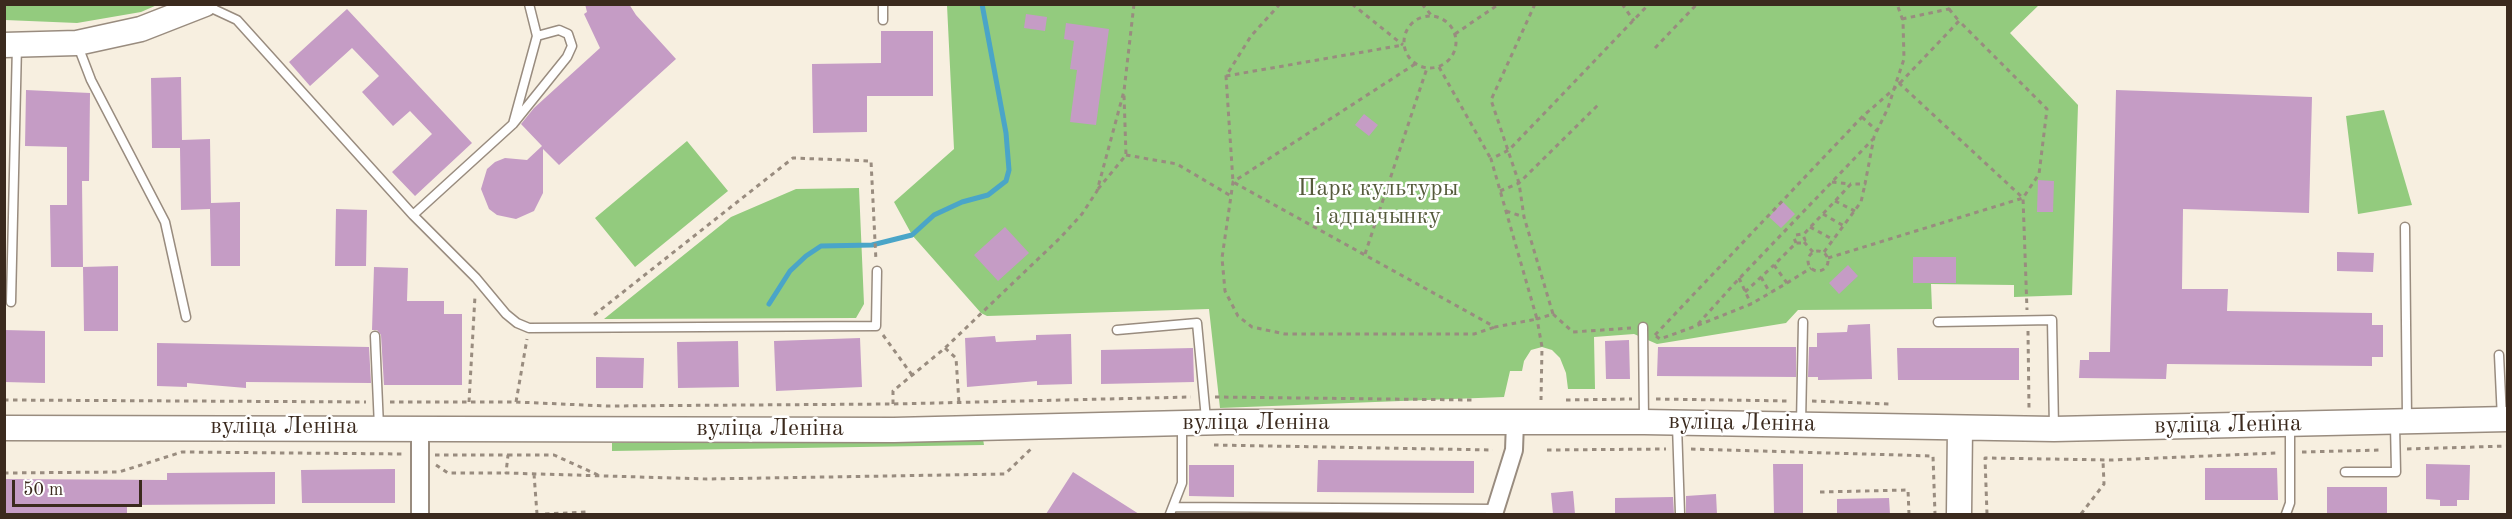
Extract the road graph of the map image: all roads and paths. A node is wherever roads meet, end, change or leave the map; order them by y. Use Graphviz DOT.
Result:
graph roads {
  1 [pos="529,4"];
  2 [pos="883,4"];
  3 [pos="1134,4"];
  4 [pos="1280,4"];
  5 [pos="1352,4"];
  6 [pos="1422,4"];
  7 [pos="1499,4"];
  8 [pos="1535,4"];
  9 [pos="1622,4"];
  10 [pos="1649,4"];
  11 [pos="1697,4"];
  12 [pos="1897,4"];
  13 [pos="1953,4"];
  14 [pos="204,5"];
  15 [pos="1949,9"];
  16 [pos="1432,16"];
  17 [pos="1902,19"];
  18 [pos="884,21"];
  19 [pos="1634,21"];
  20 [pos="1959,21"];
  21 [pos="1455,34"];
  22 [pos="537,36"];
  23 [pos="77,43"];
  24 [pos="11,45"];
  25 [pos="1404,45"];
  26 [pos="1654,48"];
  27 [pos="1415,63"];
  28 [pos="1439,67"];
  29 [pos="1427,68"];
  30 [pos="1226,76"];
  31 [pos="1899,83"];
  32 [pos="1894,89"];
  33 [pos="1124,91"];
  34 [pos="1599,104"];
  35 [pos="1862,117"];
  36 [pos="513,124"];
  37 [pos="1877,131"];
  38 [pos="1874,137"];
  39 [pos="1509,150"];
  40 [pos="1126,155"];
  41 [pos="1491,159"];
  42 [pos="1233,182"];
  43 [pos="1832,182"];
  44 [pos="1520,183"];
  45 [pos="1851,184"];
  46 [pos="1865,184"];
  47 [pos="1097,191"];
  48 [pos="1500,191"];
  49 [pos="1231,196"];
  50 [pos="2023,198"];
  51 [pos="1835,201"];
  52 [pos="1506,211"];
  53 [pos="1855,211"];
  54 [pos="1822,214"];
  55 [pos="413,215"];
  56 [pos="1524,217"];
  57 [pos="1844,226"];
  58 [pos="1810,227"];
  59 [pos="2405,227"];
  60 [pos="1789,228"];
  61 [pos="1796,235"];
  62 [pos="1803,235"];
  63 [pos="1834,240"];
  64 [pos="1804,242"];
  65 [pos="1796,243"];
  66 [pos="1813,252"];
  67 [pos="1824,252"];
  68 [pos="1365,254"];
  69 [pos="1828,258"];
  70 [pos="1774,265"];
  71 [pos="1810,268"];
  72 [pos="876,271"];
  73 [pos="1761,277"];
  74 [pos="476,278"];
  75 [pos="1739,278"];
  76 [pos="1787,283"];
  77 [pos="1745,291"];
  78 [pos="1770,292"];
  79 [pos="11,302"];
  80 [pos="1750,304"];
  81 [pos="1553,314"];
  82 [pos="186,318"];
  83 [pos="1537,319"];
  84 [pos="2028,320"];
  85 [pos="1803,322"];
  86 [pos="1938,322"];
  87 [pos="876,326"];
  88 [pos="1696,326"];
  89 [pos="1496,327"];
  90 [pos="1643,327"];
  91 [pos="529,328"];
  92 [pos="576,329"];
  93 [pos="1117,330"];
  94 [pos="1654,335"];
  95 [pos="375,336"];
  96 [pos="945,348"];
  97 [pos="2499,355"];
  98 [pos="912,375"];
  99 [pos="1541,400"];
  100 [pos="469,402"];
  101 [pos="516,402"];
  102 [pos="958,403"];
  103 [pos="893,404"];
  104 [pos="2029,408"];
  105 [pos="2505,419"];
  106 [pos="2401,421"];
  107 [pos="1515,422"];
  108 [pos="1644,422"];
  109 [pos="1676,422"];
  110 [pos="2290,423"];
  111 [pos="1802,424"];
  112 [pos="379,427"];
  113 [pos="420,427"];
  114 [pos="4,428"];
  115 [pos="1959,428"];
  116 [pos="2054,429"];
  117 [pos="1190,430"];
  118 [pos="1039,441"];
  119 [pos="2508,446"];
  120 [pos="1678,448"];
  121 [pos="2396,449"];
  122 [pos="1493,450"];
  123 [pos="1547,450"];
  124 [pos="2290,453"];
  125 [pos="420,454"];
  126 [pos="508,455"];
  127 [pos="2103,460"];
  128 [pos="2345,472"];
  129 [pos="4,473"];
  130 [pos="506,474"];
  131 [pos="534,474"];
  132 [pos="600,475"];
  133 [pos="1820,492"];
  134 [pos="1172,511"];
  135 [pos="588,512"];
  136 [pos="1495,512"];
  137 [pos="420,514"];
  138 [pos="537,514"];
  139 [pos="545,514"];
  140 [pos="1680,514"];
  141 [pos="1909,514"];
  142 [pos="1935,514"];
  143 [pos="1959,514"];
  144 [pos="1987,514"];
  145 [pos="2081,514"];
  146 [pos="2286,514"];
  1 -- 22 [label="lane"];
  2 -- 18 [label="lane"];
  3 -- 33 [label="path"];
  4 -- 30 [label="path"];
  5 -- 25 [label="path"];
  6 -- 16 [label="path"];
  7 -- 21 [label="path"];
  8 -- 39 [label="path"];
  9 -- 19 [label="path"];
  10 -- 19 [label="path"];
  11 -- 26 [label="path"];
  12 -- 17 [label="path"];
  13 -- 15 [label="path"];
  14 -- 23 [label="main road"];
  14 -- 55 [label="lane"];
  15 -- 17 [label="path"];
  15 -- 20 [label="path"];
  16 -- 21 [label="path"];
  16 -- 25 [label="path"];
  17 -- 32 [label="path"];
  19 -- 39 [label="path"];
  20 -- 31 [label="path"];
  20 -- 50 [label="path"];
  21 -- 28 [label="path"];
  22 -- 36 [label="lane"];
  22 -- 36 [label="lane"];
  23 -- 24 [label="main road"];
  23 -- 82 [label="lane"];
  24 -- 79 [label="lane"];
  25 -- 27 [label="path"];
  25 -- 30 [label="path"];
  27 -- 29 [label="path"];
  27 -- 42 [label="path"];
  28 -- 29 [label="path"];
  28 -- 41 [label="path"];
  29 -- 68 [label="path"];
  30 -- 42 [label="path"];
  31 -- 32 [label="path"];
  31 -- 50 [label="path"];
  32 -- 35 [label="path"];
  32 -- 37 [label="path"];
  33 -- 40 [label="path"];
  33 -- 47 [label="path"];
  34 -- 44 [label="path"];
  35 -- 37 [label="path"];
  35 -- 94 [label="path"];
  36 -- 55 [label="lane"];
  37 -- 38 [label="path"];
  38 -- 43 [label="path"];
  38 -- 46 [label="path"];
  39 -- 41 [label="path"];
  39 -- 44 [label="path"];
  40 -- 47 [label="path"];
  40 -- 49 [label="path"];
  41 -- 48 [label="path"];
  42 -- 49 [label="path"];
  42 -- 68 [label="path"];
  43 -- 45 [label="path"];
  43 -- 60 [label="path"];
  44 -- 48 [label="path"];
  44 -- 56 [label="path"];
  45 -- 46 [label="path"];
  45 -- 51 [label="path"];
  46 -- 53 [label="path"];
  47 -- 96 [label="path"];
  48 -- 52 [label="path"];
  49 -- 89 [label="path"];
  50 -- 69 [label="path"];
  50 -- 84 [label="path"];
  51 -- 53 [label="path"];
  51 -- 54 [label="path"];
  52 -- 56 [label="path"];
  52 -- 83 [label="path"];
  53 -- 57 [label="path"];
  54 -- 57 [label="path"];
  54 -- 58 [label="path"];
  55 -- 74 [label="lane"];
  56 -- 81 [label="path"];
  57 -- 63 [label="path"];
  58 -- 62 [label="path"];
  58 -- 63 [label="path"];
  59 -- 106 [label="lane"];
  60 -- 61 [label="path"];
  60 -- 75 [label="path"];
  61 -- 62 [label="path"];
  61 -- 65 [label="path"];
  62 -- 64 [label="path"];
  63 -- 67 [label="path"];
  64 -- 65 [label="path"];
  64 -- 66 [label="path"];
  65 -- 70 [label="path"];
  66 -- 67 [label="path"];
  66 -- 71 [label="path"];
  67 -- 69 [label="path"];
  68 -- 89 [label="path"];
  69 -- 71 [label="path"];
  70 -- 73 [label="path"];
  70 -- 76 [label="path"];
  71 -- 76 [label="path"];
  72 -- 87 [label="lane"];
  72 -- 92 [label="path"];
  73 -- 77 [label="path"];
  73 -- 78 [label="path"];
  74 -- 91 [label="lane"];
  74 -- 100 [label="path"];
  75 -- 77 [label="path"];
  75 -- 88 [label="path"];
  76 -- 78 [label="path"];
  77 -- 80 [label="path"];
  78 -- 80 [label="path"];
  80 -- 88 [label="path"];
  81 -- 83 [label="path"];
  81 -- 90 [label="path"];
  83 -- 89 [label="path"];
  83 -- 99 [label="path"];
  84 -- 86 [label="lane"];
  84 -- 104 [label="path"];
  84 -- 116 [label="lane"];
  85 -- 111 [label="lane"];
  87 -- 92 [label="lane"];
  87 -- 98 [label="path"];
  88 -- 94 [label="path"];
  90 -- 94 [label="path"];
  90 -- 108 [label="lane"];
  91 -- 92 [label="lane"];
  91 -- 101 [label="path"];
  93 -- 117 [label="lane"];
  95 -- 112 [label="lane"];
  96 -- 98 [label="path"];
  96 -- 102 [label="path"];
  97 -- 105 [label="lane"];
  98 -- 103 [label="path"];
  105 -- 106 [label="main road, вуліца Леніна"];
  106 -- 110 [label="main road, вуліца Леніна"];
  106 -- 121 [label="lane"];
  107 -- 108 [label="main road, вуліца Леніна"];
  107 -- 117 [label="main road, вуліца Леніна"];
  107 -- 136 [label="street"];
  108 -- 109 [label="main road, вуліца Леніна"];
  109 -- 111 [label="main road, вуліца Леніна"];
  109 -- 120 [label="lane"];
  110 -- 116 [label="main road, вуліца Леніна"];
  110 -- 124 [label="lane"];
  111 -- 115 [label="main road, вуліца Леніна"];
  112 -- 113 [label="main road, вуліца Леніна"];
  112 -- 114 [label="main road, вуліца Леніна"];
  113 -- 117 [label="main road, вуліца Леніна"];
  113 -- 125 [label="street"];
  115 -- 116 [label="main road, вуліца Леніна"];
  115 -- 143 [label="main road"];
  117 -- 122 [label="path"];
  117 -- 134 [label="lane"];
  118 -- 132 [label="path"];
  119 -- 121 [label="path"];
  120 -- 123 [label="path"];
  120 -- 140 [label="lane"];
  120 -- 142 [label="path"];
  121 -- 124 [label="path"];
  121 -- 128 [label="lane"];
  124 -- 127 [label="path"];
  124 -- 146 [label="lane"];
  125 -- 126 [label="path"];
  125 -- 129 [label="path"];
  125 -- 130 [label="path"];
  125 -- 137 [label="street"];
  126 -- 130 [label="path"];
  126 -- 132 [label="path"];
  127 -- 144 [label="path"];
  127 -- 145 [label="path"];
  130 -- 131 [label="path"];
  131 -- 132 [label="path"];
  131 -- 138 [label="path"];
  133 -- 141 [label="path"];
  134 -- 136 [label="lane"];
  135 -- 139 [label="path"];
}
